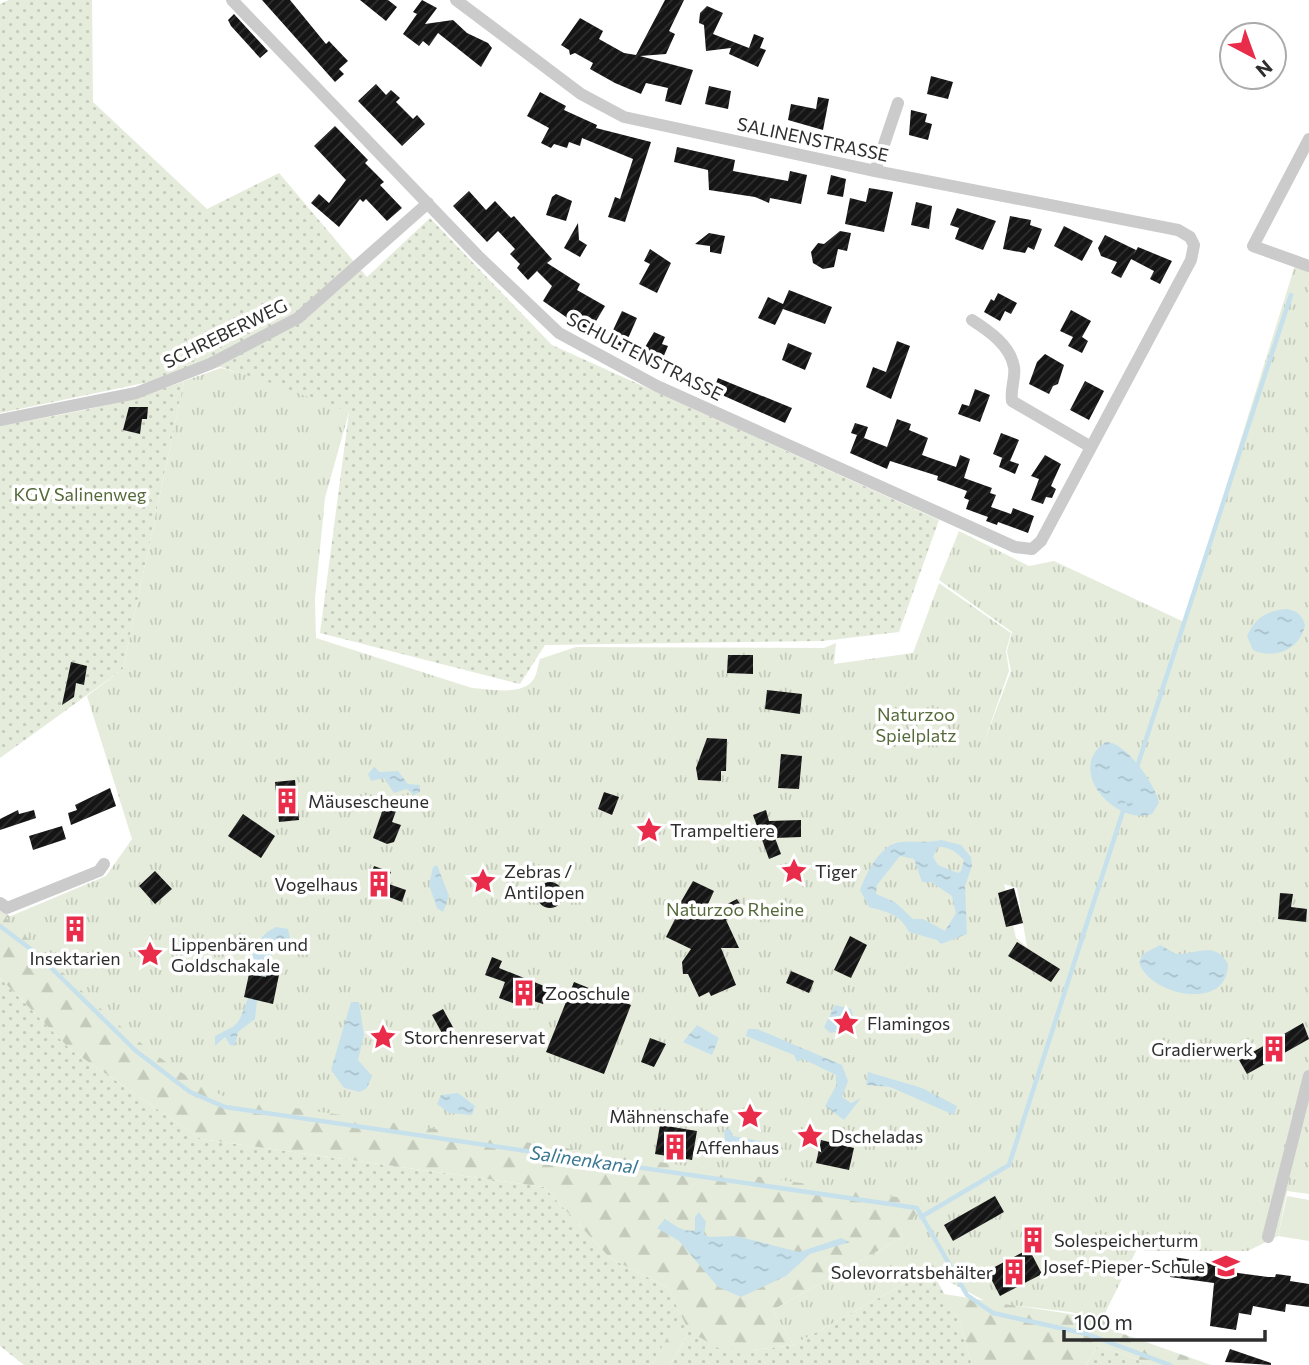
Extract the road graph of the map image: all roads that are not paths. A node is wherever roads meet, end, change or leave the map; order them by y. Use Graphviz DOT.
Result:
graph roads {
  1 [pos="232,0"];
  2 [pos="457,0"];
  3 [pos="898,103"];
  4 [pos="1309,139"];
  5 [pos="875,171"];
  6 [pos="428,202"];
  7 [pos="1193,241"];
  8 [pos="1309,266"];
  9 [pos="972,320"];
  10 [pos="0,420"];
  11 [pos="1091,447"];
  12 [pos="104,864"];
  13 [pos="0,903"];
  14 [pos="1309,1076"];
  15 [pos="1268,1237"];
  1 -- 6 [label="street, SCHULTENSTRASSE"];
  2 -- 5 [label="street, SALINENSTRASSE"];
  3 -- 5 [label="street"];
  4 -- 8 [label="street"];
  5 -- 7 [label="street, SALINENSTRASSE"];
  6 -- 10 [label="street, SCHREBERWEG"];
  6 -- 11 [label="street, SCHULTENSTRASSE"];
  7 -- 11 [label="street, SCHULTENSTRASSE"];
  9 -- 11 [label="street"];
  12 -- 13 [label="street"];
  14 -- 15 [label="street"];
}
